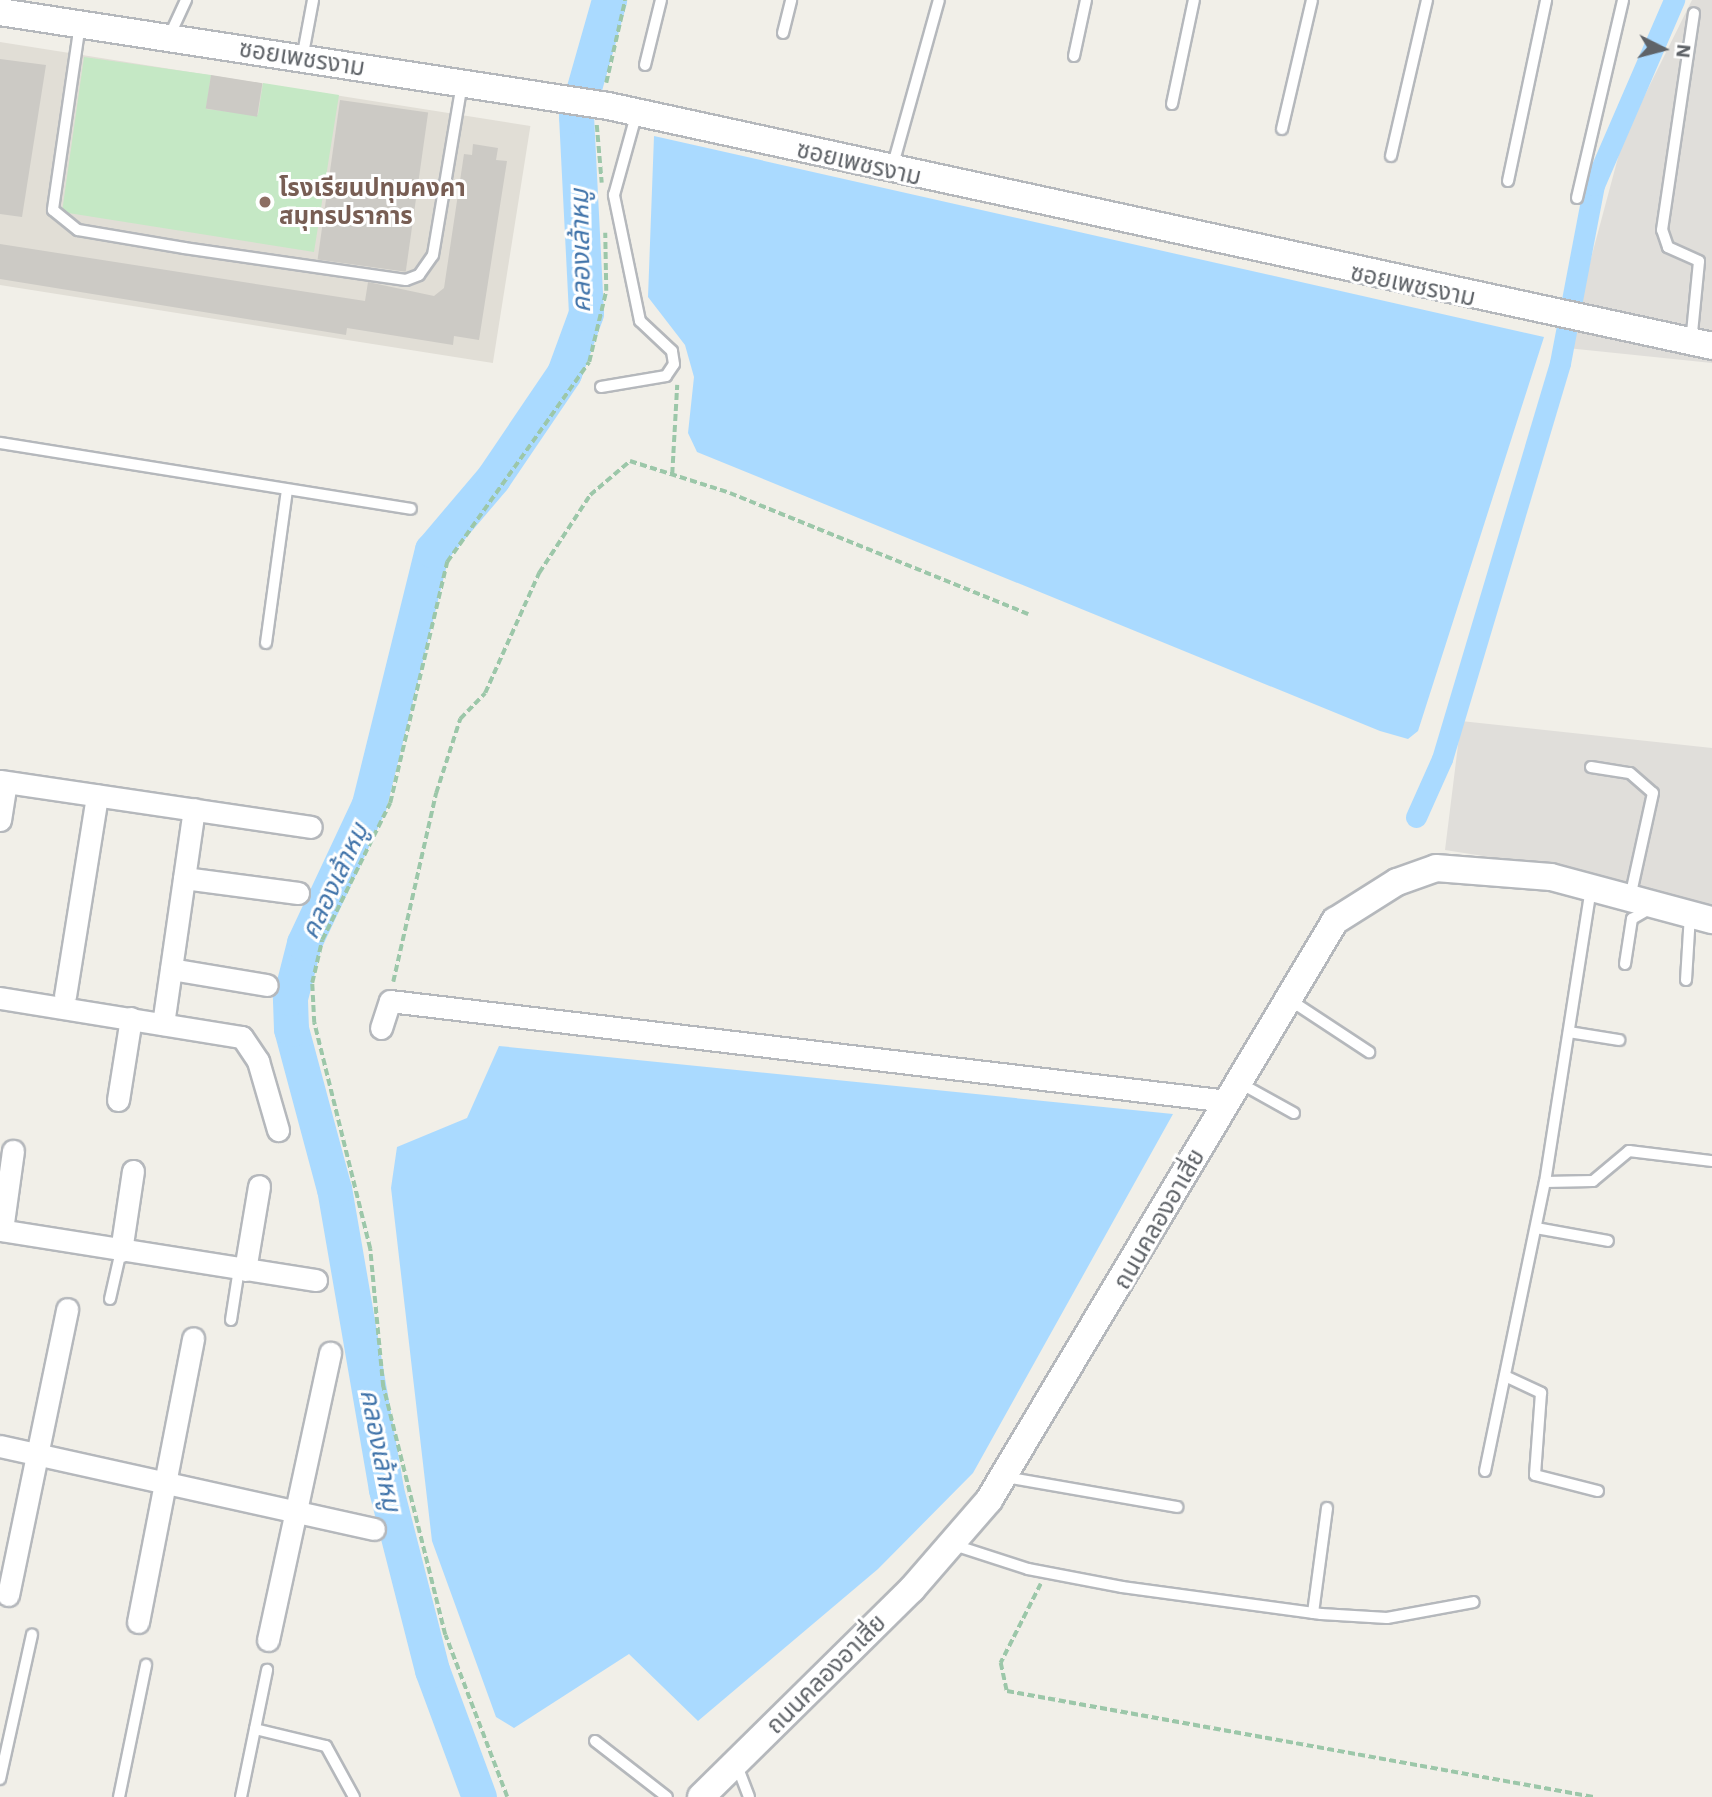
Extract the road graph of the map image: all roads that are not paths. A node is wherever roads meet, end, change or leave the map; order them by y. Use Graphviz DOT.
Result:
graph roads {
  1 [pos="186,0"];
  2 [pos="313,0"];
  3 [pos="660,0"];
  4 [pos="790,0"];
  5 [pos="939,0"];
  6 [pos="1086,0"];
  7 [pos="1194,0"];
  8 [pos="1312,0"];
  9 [pos="1427,0"];
  10 [pos="1546,0"];
  11 [pos="1623,0"];
  12 [pos="0,12"];
  13 [pos="1694,13"];
  14 [pos="80,24"];
  15 [pos="783,33"];
  16 [pos="169,37"];
  17 [pos="1074,56"];
  18 [pos="302,59"];
  19 [pos="645,65"];
  20 [pos="462,82"];
  21 [pos="1172,104"];
  22 [pos="638,112"];
  23 [pos="1282,129"];
  24 [pos="1391,156"];
  25 [pos="891,171"];
  26 [pos="1508,181"];
  27 [pos="1577,198"];
  28 [pos="1699,261"];
  29 [pos="1712,263"];
  30 [pos="1702,345"];
  31 [pos="601,387"];
  32 [pos="0,443"];
  33 [pos="287,490"];
  34 [pos="411,509"];
  35 [pos="266,643"];
  36 [pos="1591,767"];
  37 [pos="3,781"];
  38 [pos="96,796"];
  39 [pos="194,809"];
  40 [pos="0,820"];
  41 [pos="311,827"];
  42 [pos="184,878"];
  43 [pos="1591,887"];
  44 [pos="298,893"];
  45 [pos="1630,898"];
  46 [pos="1661,906"];
  47 [pos="1701,917"];
  48 [pos="1625,964"];
  49 [pos="171,970"];
  50 [pos="1686,979"];
  51 [pos="267,985"];
  52 [pos="65,996"];
  53 [pos="1287,998"];
  54 [pos="1,1003"];
  55 [pos="131,1018"];
  56 [pos="163,1024"];
  57 [pos="381,1028"];
  58 [pos="1569,1032"];
  59 [pos="1619,1040"];
  60 [pos="1369,1052"];
  61 [pos="1233,1092"];
  62 [pos="118,1100"];
  63 [pos="1294,1113"];
  64 [pos="278,1130"];
  65 [pos="13,1151"];
  66 [pos="1712,1161"];
  67 [pos="133,1171"];
  68 [pos="1545,1182"];
  69 [pos="260,1186"];
  70 [pos="1536,1228"];
  71 [pos="1,1230"];
  72 [pos="1608,1241"];
  73 [pos="121,1251"];
  74 [pos="242,1270"];
  75 [pos="316,1280"];
  76 [pos="110,1299"];
  77 [pos="67,1309"];
  78 [pos="231,1320"];
  79 [pos="193,1338"];
  80 [pos="330,1353"];
  81 [pos="1505,1376"];
  82 [pos="0,1446"];
  83 [pos="35,1453"];
  84 [pos="1485,1471"];
  85 [pos="1005,1477"];
  86 [pos="166,1482"];
  87 [pos="1598,1491"];
  88 [pos="1177,1507"];
  89 [pos="1327,1508"];
  90 [pos="296,1514"];
  91 [pos="374,1529"];
  92 [pos="954,1545"];
  93 [pos="8,1595"];
  94 [pos="1474,1602"];
  95 [pos="1313,1613"];
  96 [pos="138,1622"];
  97 [pos="32,1635"];
  98 [pos="268,1640"];
  99 [pos="146,1665"];
  100 [pos="267,1670"];
  101 [pos="255,1729"];
  102 [pos="594,1741"];
  103 [pos="736,1763"];
  104 [pos="0,1779"];
  105 [pos="119,1797"];
  106 [pos="241,1797"];
  107 [pos="354,1797"];
  108 [pos="667,1797"];
  109 [pos="701,1797"];
  110 [pos="749,1797"];
  1 -- 16 [label="lane"];
  2 -- 18 [label="lane"];
  3 -- 19 [label="lane"];
  4 -- 15 [label="lane"];
  5 -- 25 [label="lane"];
  6 -- 17 [label="lane"];
  7 -- 21 [label="lane"];
  8 -- 23 [label="lane"];
  9 -- 24 [label="lane"];
  10 -- 26 [label="lane"];
  11 -- 27 [label="lane"];
  12 -- 14 [label="street, ซอยเพชรงาม"];
  13 -- 28 [label="lane"];
  14 -- 16 [label="street, ซอยเพชรงาม"];
  14 -- 20 [label="lane"];
  16 -- 18 [label="street, ซอยเพชรงาม"];
  18 -- 20 [label="street, ซอยเพชรงาม"];
  20 -- 22 [label="street, ซอยเพชรงาม"];
  22 -- 25 [label="street, ซอยเพชรงาม"];
  22 -- 31 [label="lane"];
  25 -- 30 [label="street, ซอยเพชรงาม"];
  28 -- 29 [label="lane"];
  28 -- 30 [label="lane"];
  32 -- 33 [label="lane"];
  33 -- 34 [label="lane"];
  33 -- 35 [label="lane"];
  36 -- 45 [label="lane"];
  37 -- 38 [label="street"];
  37 -- 40 [label="street"];
  38 -- 39 [label="street"];
  38 -- 52 [label="street"];
  39 -- 41 [label="street"];
  39 -- 42 [label="street"];
  42 -- 44 [label="street"];
  42 -- 49 [label="street"];
  43 -- 45 [label="street, ถนนคลองอาเสี่ย"];
  43 -- 53 [label="street, ถนนคลองอาเสี่ย"];
  43 -- 58 [label="lane"];
  45 -- 46 [label="street, ถนนคลองอาเสี่ย"];
  46 -- 47 [label="street, ถนนคลองอาเสี่ย"];
  46 -- 48 [label="lane"];
  47 -- 50 [label="lane"];
  49 -- 51 [label="street"];
  49 -- 56 [label="street"];
  53 -- 60 [label="lane"];
  53 -- 61 [label="street, ถนนคลองอาเสี่ย"];
  54 -- 55 [label="street"];
  55 -- 56 [label="street"];
  55 -- 62 [label="street"];
  56 -- 64 [label="street"];
  57 -- 61 [label="street"];
  58 -- 59 [label="lane"];
  58 -- 68 [label="lane"];
  61 -- 63 [label="lane"];
  61 -- 85 [label="street, ถนนคลองอาเสี่ย"];
  65 -- 71 [label="street"];
  66 -- 68 [label="lane"];
  67 -- 73 [label="street"];
  68 -- 70 [label="lane"];
  69 -- 74 [label="street"];
  70 -- 72 [label="lane"];
  70 -- 81 [label="lane"];
  71 -- 73 [label="street"];
  73 -- 74 [label="street"];
  73 -- 76 [label="lane"];
  74 -- 75 [label="street"];
  74 -- 78 [label="lane"];
  77 -- 83 [label="street"];
  79 -- 86 [label="street"];
  80 -- 90 [label="street"];
  81 -- 84 [label="lane"];
  81 -- 87 [label="lane"];
  82 -- 83 [label="street"];
  83 -- 86 [label="street"];
  83 -- 93 [label="street"];
  85 -- 88 [label="lane"];
  85 -- 92 [label="street, ถนนคลองอาเสี่ย"];
  86 -- 90 [label="street"];
  86 -- 96 [label="street"];
  89 -- 95 [label="lane"];
  90 -- 91 [label="street"];
  90 -- 98 [label="street"];
  92 -- 95 [label="lane"];
  92 -- 103 [label="street, ถนนคลองอาเสี่ย"];
  94 -- 95 [label="lane"];
  97 -- 104 [label="lane"];
  99 -- 105 [label="lane"];
  100 -- 101 [label="lane"];
  101 -- 106 [label="lane"];
  101 -- 107 [label="lane"];
  102 -- 108 [label="lane"];
  103 -- 109 [label="street, ถนนคลองอาเสี่ย"];
  103 -- 110 [label="lane"];
}
